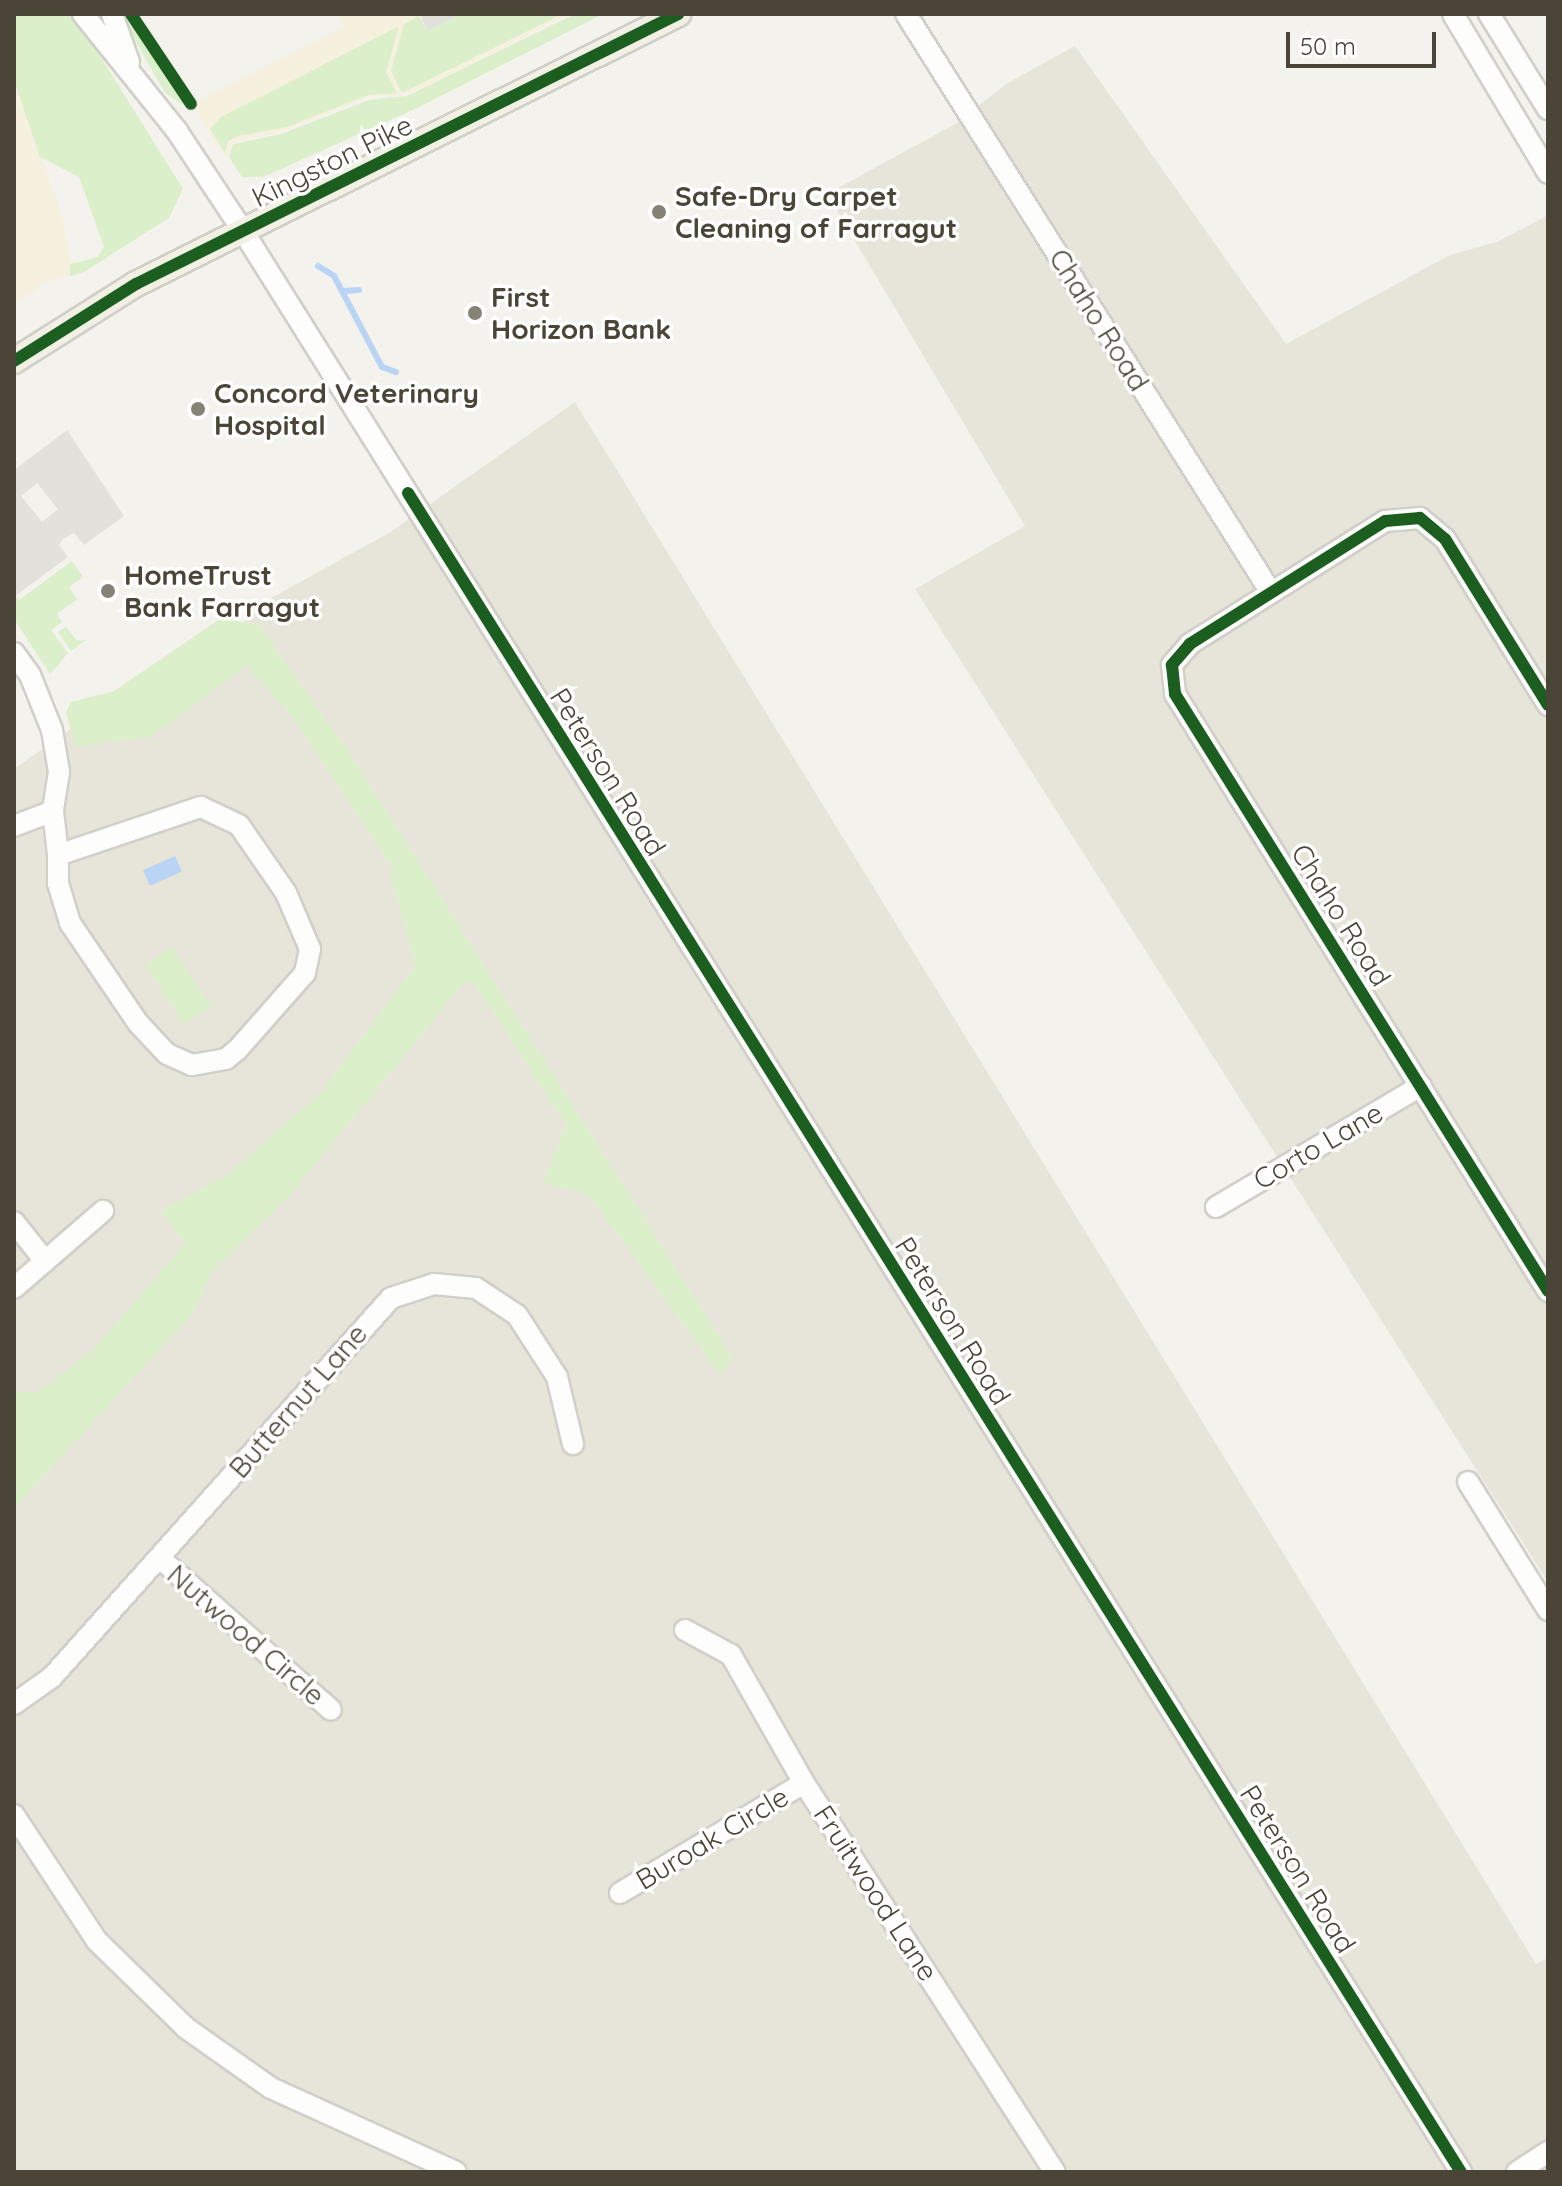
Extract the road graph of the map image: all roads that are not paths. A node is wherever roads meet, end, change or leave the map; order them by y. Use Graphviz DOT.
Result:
graph roads {
  1 [pos="83,14"];
  2 [pos="112,14"];
  3 [pos="678,14"];
  4 [pos="906,14"];
  5 [pos="1453,14"];
  6 [pos="1489,14"];
  7 [pos="132,70"];
  8 [pos="1548,109"];
  9 [pos="1548,173"];
  10 [pos="243,231"];
  11 [pos="14,361"];
  12 [pos="1270,591"];
  13 [pos="14,653"];
  14 [pos="1548,705"];
  15 [pos="53,811"];
  16 [pos="14,826"];
  17 [pos="58,855"];
  18 [pos="1421,1086"];
  19 [pos="1216,1207"];
  20 [pos="103,1211"];
  21 [pos="14,1222"];
  22 [pos="45,1261"];
  23 [pos="14,1288"];
  24 [pos="1548,1291"];
  25 [pos="573,1444"];
  26 [pos="1468,1482"];
  27 [pos="161,1559"];
  28 [pos="1548,1610"];
  29 [pos="685,1630"];
  30 [pos="14,1704"];
  31 [pos="331,1710"];
  32 [pos="804,1783"];
  33 [pos="14,1815"];
  34 [pos="620,1893"];
  35 [pos="1548,2152"];
  36 [pos="456,2172"];
  37 [pos="1055,2172"];
  38 [pos="1461,2172"];
  39 [pos="1517,2172"];
  1 -- 7 [label="street"];
  2 -- 7 [label="street"];
  3 -- 10 [label="main road, Kingston Pike"];
  4 -- 12 [label="street, Chaho Road"];
  5 -- 9 [label="street"];
  6 -- 8 [label="street"];
  7 -- 10 [label="street, Peterson Road"];
  10 -- 11 [label="main road, Kingston Pike"];
  10 -- 38 [label="street, Peterson Road"];
  12 -- 14 [label="street"];
  12 -- 18 [label="street, Chaho Road"];
  13 -- 15 [label="street"];
  15 -- 16 [label="street"];
  15 -- 17 [label="street"];
  17 -- 17 [label="street"];
  18 -- 19 [label="street, Corto Lane"];
  18 -- 24 [label="street, Chaho Road"];
  20 -- 22 [label="street"];
  21 -- 22 [label="street"];
  22 -- 23 [label="street"];
  25 -- 27 [label="street, Butternut Lane"];
  26 -- 28 [label="street"];
  27 -- 30 [label="street, Butternut Lane"];
  27 -- 31 [label="street, Nutwood Circle"];
  29 -- 32 [label="street, Fruitwood Lane"];
  32 -- 34 [label="street, Buroak Circle"];
  32 -- 37 [label="street, Fruitwood Lane"];
  33 -- 36 [label="street"];
  35 -- 39 [label="street"];
}
